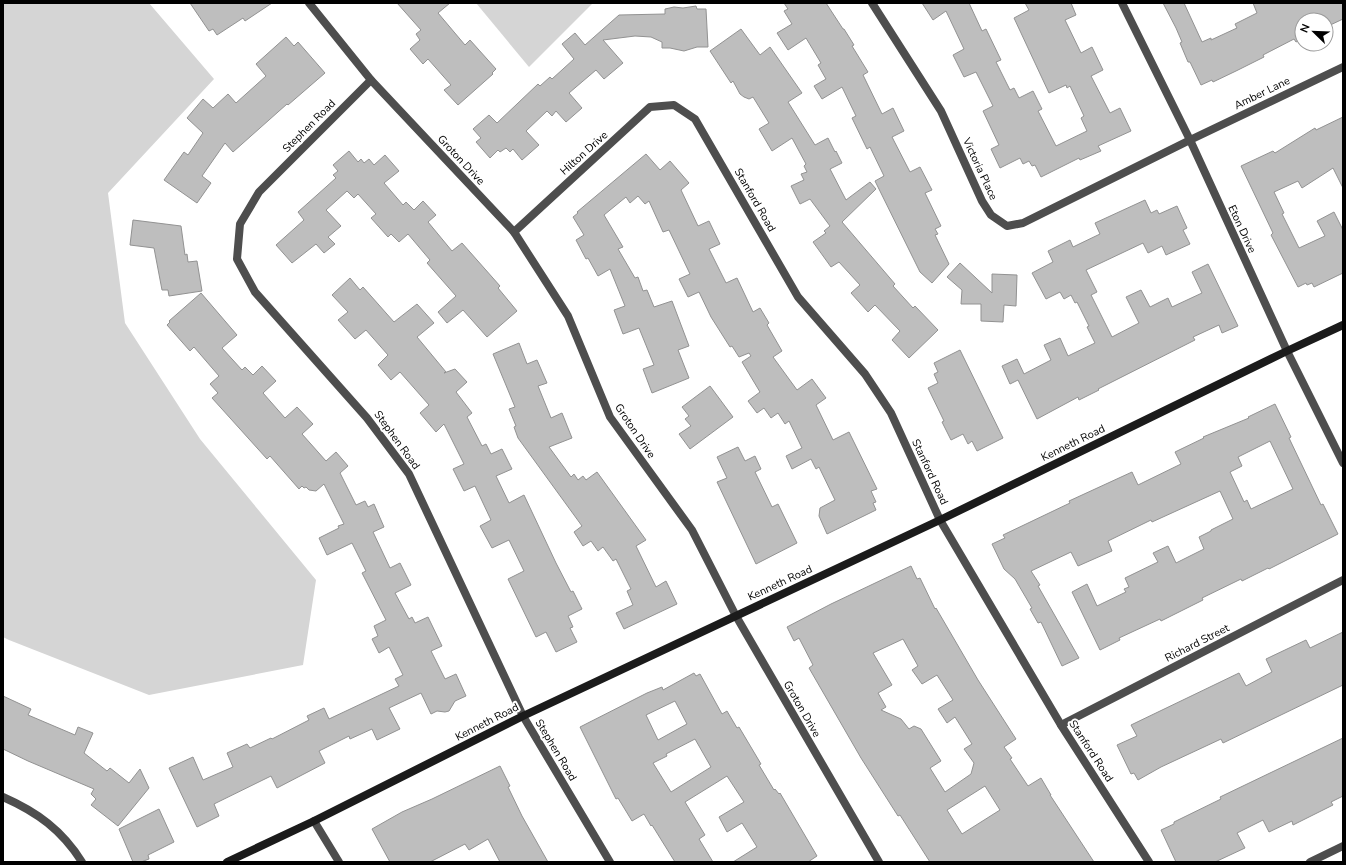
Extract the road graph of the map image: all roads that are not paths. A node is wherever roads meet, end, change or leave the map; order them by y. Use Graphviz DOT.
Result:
graph roads {
  1 [pos="309,3"];
  2 [pos="872,3"];
  3 [pos="1122,3"];
  4 [pos="1343,66"];
  5 [pos="371,80"];
  6 [pos="674,105"];
  7 [pos="1190,140"];
  8 [pos="514,232"];
  9 [pos="1343,325"];
  10 [pos="1287,351"];
  11 [pos="1343,463"];
  12 [pos="940,520"];
  13 [pos="1343,580"];
  14 [pos="736,616"];
  15 [pos="523,716"];
  16 [pos="1061,725"];
  17 [pos="3,797"];
  18 [pos="314,821"];
  19 [pos="1343,846"];
  20 [pos="82,862"];
  21 [pos="227,862"];
  22 [pos="339,862"];
  23 [pos="610,862"];
  24 [pos="879,862"];
  25 [pos="1149,862"];
  26 [pos="1310,862"];
  1 -- 5 [label="street, Groton Drive"];
  2 -- 7 [label="street, Victoria Place"];
  3 -- 7 [label="street, Eton Drive"];
  4 -- 7 [label="street, Amber Lane"];
  5 -- 8 [label="street, Groton Drive"];
  5 -- 15 [label="street, Stephen Road"];
  6 -- 8 [label="street, Hilton Drive"];
  6 -- 12 [label="street, Stanford Road"];
  7 -- 10 [label="street, Eton Drive"];
  8 -- 14 [label="street, Groton Drive"];
  9 -- 10 [label="street, Kenneth Road"];
  10 -- 11 [label="street, Eton Drive"];
  10 -- 12 [label="street, Kenneth Road"];
  12 -- 14 [label="street, Kenneth Road"];
  12 -- 16 [label="street, Stanford Road"];
  13 -- 16 [label="street, Richard Street"];
  14 -- 15 [label="street, Kenneth Road"];
  14 -- 24 [label="street, Groton Drive"];
  15 -- 18 [label="street, Kenneth Road"];
  15 -- 23 [label="street, Stephen Road"];
  16 -- 25 [label="street, Stanford Road"];
  17 -- 20 [label="street"];
  18 -- 21 [label="street, Kenneth Road"];
  18 -- 22 [label="street"];
  19 -- 26 [label="street"];
}
